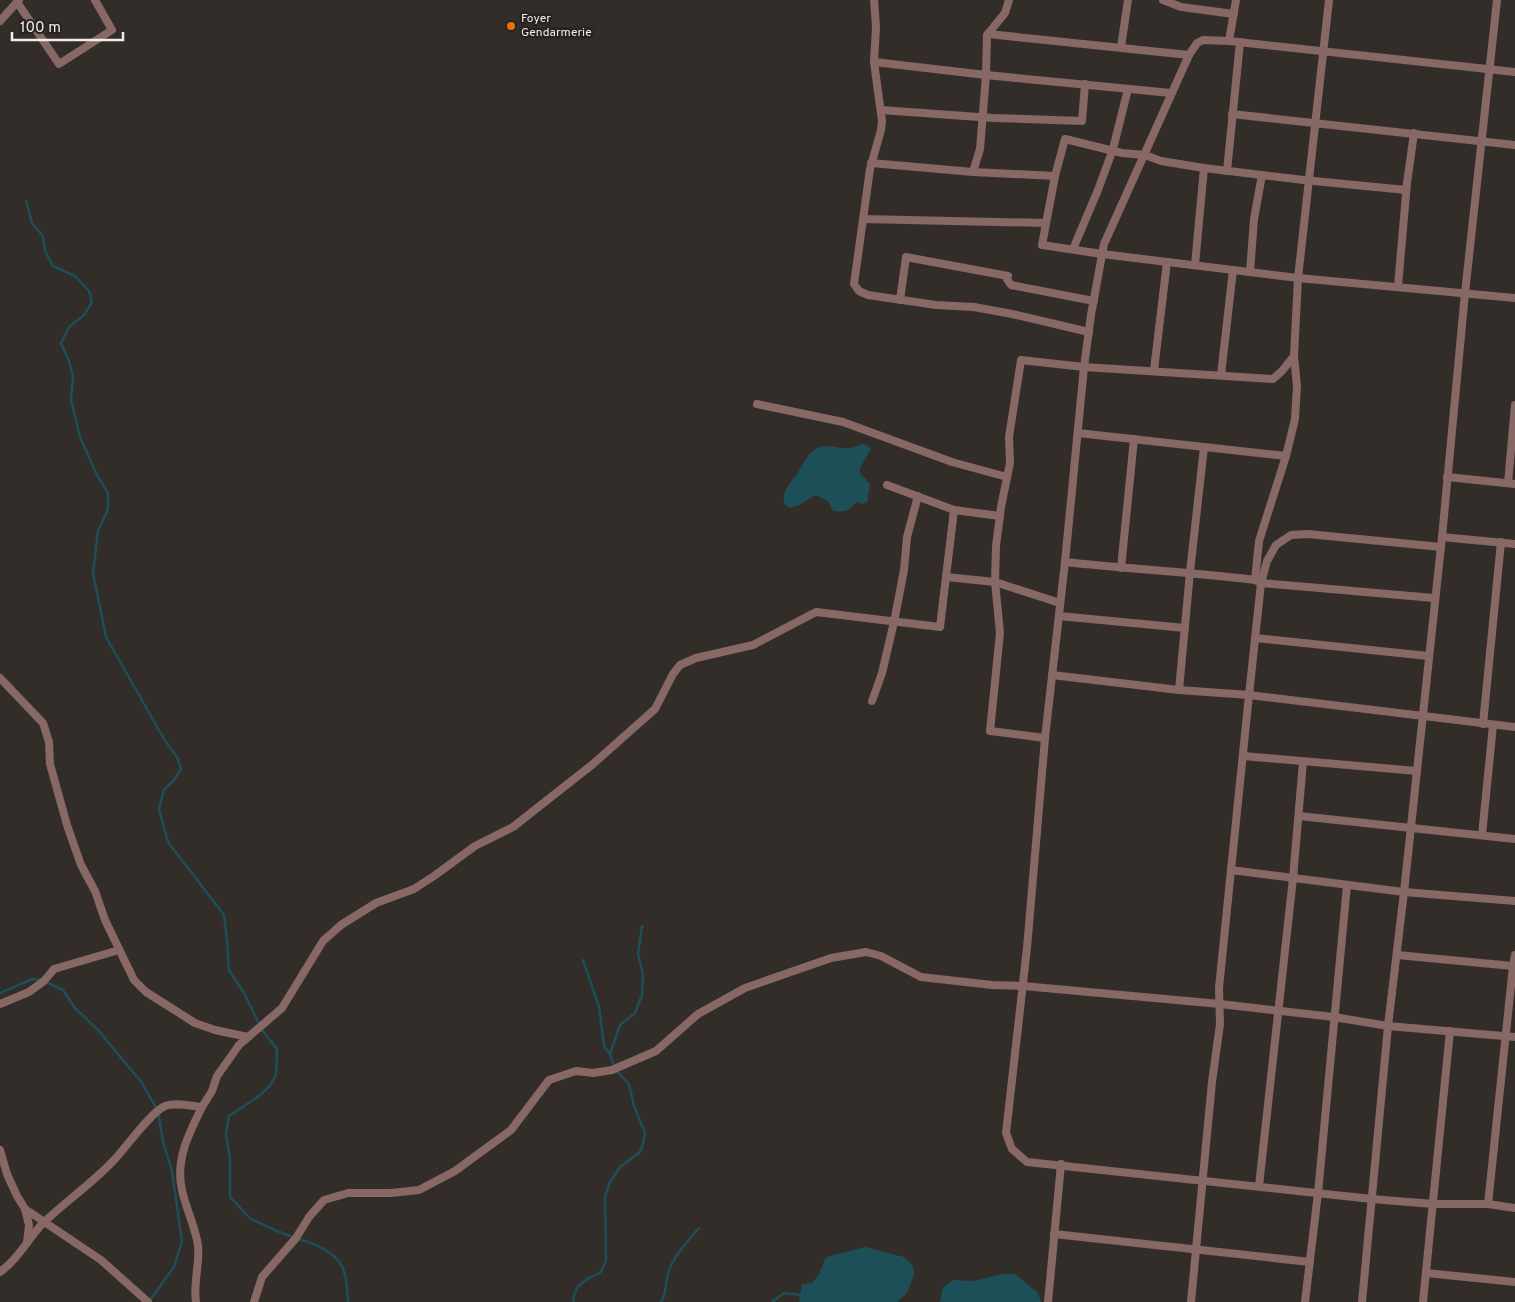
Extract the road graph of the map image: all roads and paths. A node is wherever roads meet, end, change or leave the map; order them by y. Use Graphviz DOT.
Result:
graph roads {
  1 [pos="95,0"];
  2 [pos="874,0"];
  3 [pos="1009,0"];
  4 [pos="1128,0"];
  5 [pos="1163,0"];
  6 [pos="1236,0"];
  7 [pos="1329,0"];
  8 [pos="1497,0"];
  9 [pos="18,1"];
  10 [pos="1234,14"];
  11 [pos="0,21"];
  12 [pos="988,34"];
  13 [pos="1229,41"];
  14 [pos="1240,42"];
  15 [pos="1121,47"];
  16 [pos="1324,52"];
  17 [pos="1189,55"];
  18 [pos="874,62"];
  19 [pos="1490,70"];
  20 [pos="1515,72"];
  21 [pos="986,75"];
  22 [pos="1085,84"];
  23 [pos="1128,89"];
  24 [pos="1171,93"];
  25 [pos="881,110"];
  26 [pos="1232,114"];
  27 [pos="983,117"];
  28 [pos="1314,123"];
  29 [pos="1414,133"];
  30 [pos="1482,141"];
  31 [pos="1515,145"];
  32 [pos="1113,150"];
  33 [pos="1145,156"];
  34 [pos="871,163"];
  35 [pos="1204,168"];
  36 [pos="1227,171"];
  37 [pos="973,172"];
  38 [pos="1262,175"];
  39 [pos="1055,176"];
  40 [pos="1309,180"];
  41 [pos="1406,190"];
  42 [pos="863,220"];
  43 [pos="1046,223"];
  44 [pos="1073,249"];
  45 [pos="1102,254"];
  46 [pos="1167,262"];
  47 [pos="1196,265"];
  48 [pos="1233,270"];
  49 [pos="1250,272"];
  50 [pos="1298,278"];
  51 [pos="1398,286"];
  52 [pos="1465,293"];
  53 [pos="1515,298"];
  54 [pos="900,300"];
  55 [pos="1094,301"];
  56 [pos="1089,332"];
  57 [pos="1294,356"];
  58 [pos="1084,367"];
  59 [pos="1154,370"];
  60 [pos="1222,375"];
  61 [pos="757,404"];
  62 [pos="1515,405"];
  63 [pos="1514,416"];
  64 [pos="1078,432"];
  65 [pos="1134,439"];
  66 [pos="1204,447"];
  67 [pos="1286,456"];
  68 [pos="1007,477"];
  69 [pos="1447,477"];
  70 [pos="1511,483"];
  71 [pos="887,485"];
  72 [pos="918,496"];
  73 [pos="954,510"];
  74 [pos="1000,516"];
  75 [pos="1442,537"];
  76 [pos="1502,542"];
  77 [pos="1515,544"];
  78 [pos="1440,547"];
  79 [pos="1065,562"];
  80 [pos="1121,568"];
  81 [pos="1190,572"];
  82 [pos="946,577"];
  83 [pos="995,582"];
  84 [pos="1258,582"];
  85 [pos="1434,598"];
  86 [pos="1060,603"];
  87 [pos="1059,616"];
  88 [pos="894,622"];
  89 [pos="1185,628"];
  90 [pos="1255,638"];
  91 [pos="1428,656"];
  92 [pos="1052,676"];
  93 [pos="0,678"];
  94 [pos="1179,690"];
  95 [pos="1249,695"];
  96 [pos="872,701"];
  97 [pos="1422,716"];
  98 [pos="1483,724"];
  99 [pos="1492,725"];
  100 [pos="1515,727"];
  101 [pos="1045,738"];
  102 [pos="1243,756"];
  103 [pos="1303,762"];
  104 [pos="1416,771"];
  105 [pos="1299,816"];
  106 [pos="1411,828"];
  107 [pos="1482,835"];
  108 [pos="1515,839"];
  109 [pos="1231,870"];
  110 [pos="1293,878"];
  111 [pos="1347,885"];
  112 [pos="1404,892"];
  113 [pos="1515,901"];
  114 [pos="119,950"];
  115 [pos="1515,955"];
  116 [pos="1397,956"];
  117 [pos="1513,966"];
  118 [pos="1023,986"];
  119 [pos="0,1004"];
  120 [pos="1220,1004"];
  121 [pos="1278,1011"];
  122 [pos="1334,1017"];
  123 [pos="1388,1026"];
  124 [pos="1450,1031"];
  125 [pos="1506,1036"];
  126 [pos="248,1037"];
  127 [pos="1515,1037"];
  128 [pos="202,1107"];
  129 [pos="0,1150"];
  130 [pos="1061,1164"];
  131 [pos="1202,1181"];
  132 [pos="1259,1186"];
  133 [pos="1318,1192"];
  134 [pos="1372,1199"];
  135 [pos="1433,1204"];
  136 [pos="1488,1204"];
  137 [pos="1515,1208"];
  138 [pos="25,1209"];
  139 [pos="44,1223"];
  140 [pos="1054,1234"];
  141 [pos="27,1243"];
  142 [pos="1196,1250"];
  143 [pos="1310,1262"];
  144 [pos="0,1272"];
  145 [pos="1426,1273"];
  146 [pos="1515,1282"];
  147 [pos="148,1302"];
  148 [pos="196,1302"];
  149 [pos="254,1302"];
  150 [pos="1048,1302"];
  151 [pos="1190,1302"];
  152 [pos="1305,1302"];
  153 [pos="1362,1302"];
  154 [pos="1423,1302"];
  1 -- 9 [label="street"];
  2 -- 18 [label="street"];
  3 -- 12 [label="street"];
  4 -- 15 [label="street"];
  5 -- 10 [label="street"];
  6 -- 10 [label="street"];
  7 -- 16 [label="street"];
  8 -- 19 [label="street"];
  9 -- 11 [label="street"];
  10 -- 13 [label="street"];
  12 -- 15 [label="street"];
  12 -- 21 [label="street"];
  13 -- 14 [label="street"];
  13 -- 17 [label="street"];
  14 -- 16 [label="street"];
  14 -- 26 [label="street"];
  15 -- 17 [label="street"];
  16 -- 19 [label="street"];
  16 -- 28 [label="street"];
  17 -- 24 [label="street"];
  18 -- 21 [label="street"];
  18 -- 25 [label="street"];
  19 -- 20 [label="street"];
  19 -- 30 [label="street"];
  21 -- 22 [label="street"];
  21 -- 27 [label="street"];
  22 -- 23 [label="street"];
  22 -- 27 [label="street"];
  23 -- 24 [label="street"];
  23 -- 32 [label="street"];
  24 -- 33 [label="street"];
  25 -- 27 [label="street"];
  25 -- 34 [label="street"];
  26 -- 28 [label="street"];
  26 -- 36 [label="street"];
  27 -- 37 [label="street"];
  28 -- 29 [label="street"];
  28 -- 40 [label="street"];
  29 -- 30 [label="street"];
  29 -- 41 [label="street"];
  30 -- 31 [label="street"];
  30 -- 52 [label="street"];
  32 -- 33 [label="street"];
  32 -- 39 [label="street"];
  32 -- 44 [label="street"];
  33 -- 35 [label="street"];
  33 -- 45 [label="street"];
  34 -- 37 [label="street"];
  34 -- 42 [label="street"];
  35 -- 36 [label="street"];
  35 -- 47 [label="street"];
  36 -- 38 [label="street"];
  37 -- 39 [label="street"];
  38 -- 40 [label="street"];
  38 -- 49 [label="street"];
  39 -- 43 [label="street"];
  40 -- 41 [label="street"];
  40 -- 50 [label="street"];
  41 -- 51 [label="street"];
  42 -- 43 [label="street"];
  42 -- 54 [label="street"];
  43 -- 44 [label="street"];
  44 -- 45 [label="street"];
  45 -- 46 [label="street"];
  45 -- 55 [label="street"];
  46 -- 47 [label="street"];
  46 -- 59 [label="street"];
  47 -- 48 [label="street"];
  48 -- 49 [label="street"];
  48 -- 60 [label="street"];
  49 -- 50 [label="street"];
  50 -- 51 [label="street"];
  50 -- 57 [label="street"];
  51 -- 52 [label="street"];
  52 -- 53 [label="street"];
  52 -- 69 [label="street"];
  54 -- 55 [label="street"];
  54 -- 56 [label="street"];
  55 -- 56 [label="street"];
  56 -- 58 [label="street"];
  57 -- 60 [label="street"];
  57 -- 67 [label="street"];
  58 -- 59 [label="street"];
  58 -- 64 [label="street"];
  58 -- 68 [label="street"];
  59 -- 60 [label="street"];
  61 -- 68 [label="street"];
  62 -- 63 [label="street"];
  63 -- 70 [label="street"];
  64 -- 65 [label="street"];
  64 -- 79 [label="street"];
  65 -- 66 [label="street"];
  65 -- 80 [label="street"];
  66 -- 67 [label="street"];
  66 -- 81 [label="street"];
  67 -- 84 [label="street"];
  68 -- 74 [label="street"];
  69 -- 70 [label="street"];
  69 -- 75 [label="street"];
  71 -- 72 [label="street"];
  72 -- 73 [label="street"];
  72 -- 88 [label="street"];
  73 -- 74 [label="street"];
  73 -- 82 [label="street"];
  74 -- 83 [label="street"];
  75 -- 76 [label="street"];
  75 -- 78 [label="street"];
  76 -- 77 [label="street"];
  76 -- 98 [label="street"];
  78 -- 84 [label="street"];
  78 -- 85 [label="street"];
  79 -- 80 [label="street"];
  79 -- 86 [label="street"];
  80 -- 81 [label="street"];
  81 -- 84 [label="street"];
  81 -- 89 [label="street"];
  82 -- 83 [label="street"];
  82 -- 88 [label="street"];
  83 -- 86 [label="street"];
  83 -- 101 [label="street"];
  84 -- 85 [label="street"];
  84 -- 90 [label="street"];
  85 -- 91 [label="street"];
  86 -- 87 [label="street"];
  87 -- 89 [label="street"];
  87 -- 92 [label="street"];
  88 -- 96 [label="street"];
  88 -- 126 [label="street"];
  89 -- 94 [label="street"];
  90 -- 91 [label="street"];
  90 -- 95 [label="street"];
  91 -- 97 [label="street"];
  92 -- 94 [label="street"];
  92 -- 101 [label="street"];
  93 -- 114 [label="street"];
  94 -- 95 [label="street"];
  95 -- 97 [label="street"];
  95 -- 102 [label="street"];
  97 -- 98 [label="street"];
  97 -- 104 [label="street"];
  98 -- 99 [label="street"];
  99 -- 100 [label="street"];
  99 -- 107 [label="street"];
  101 -- 118 [label="street"];
  102 -- 103 [label="street"];
  102 -- 109 [label="street"];
  103 -- 104 [label="street"];
  103 -- 105 [label="street"];
  104 -- 106 [label="street"];
  105 -- 106 [label="street"];
  105 -- 110 [label="street"];
  106 -- 107 [label="street"];
  106 -- 112 [label="street"];
  107 -- 108 [label="street"];
  109 -- 110 [label="street"];
  109 -- 120 [label="street"];
  110 -- 111 [label="street"];
  110 -- 121 [label="street"];
  111 -- 112 [label="street"];
  111 -- 122 [label="street"];
  112 -- 113 [label="street"];
  112 -- 116 [label="street"];
  114 -- 119 [label="street"];
  114 -- 126 [label="street"];
  115 -- 117 [label="street"];
  116 -- 117 [label="street"];
  116 -- 123 [label="street"];
  117 -- 125 [label="street"];
  118 -- 120 [label="street"];
  118 -- 130 [label="street"];
  118 -- 149 [label="street"];
  120 -- 121 [label="street"];
  120 -- 131 [label="street"];
  121 -- 122 [label="street"];
  121 -- 132 [label="street"];
  122 -- 123 [label="street"];
  122 -- 133 [label="street"];
  123 -- 124 [label="street"];
  123 -- 134 [label="street"];
  124 -- 125 [label="street"];
  124 -- 135 [label="street"];
  125 -- 127 [label="street"];
  125 -- 136 [label="street"];
  126 -- 128 [label="street"];
  128 -- 139 [label="street"];
  128 -- 148 [label="street"];
  129 -- 138 [label="street"];
  130 -- 131 [label="street"];
  130 -- 140 [label="street"];
  131 -- 132 [label="street"];
  131 -- 142 [label="street"];
  132 -- 133 [label="street"];
  133 -- 134 [label="street"];
  133 -- 143 [label="street"];
  134 -- 135 [label="street"];
  134 -- 153 [label="street"];
  135 -- 136 [label="street"];
  135 -- 145 [label="street"];
  136 -- 137 [label="street"];
  138 -- 139 [label="street"];
  138 -- 141 [label="street"];
  139 -- 141 [label="street"];
  139 -- 147 [label="street"];
  140 -- 142 [label="street"];
  140 -- 150 [label="street"];
  141 -- 144 [label="street"];
  142 -- 143 [label="street"];
  142 -- 151 [label="street"];
  143 -- 152 [label="street"];
  145 -- 146 [label="street"];
  145 -- 154 [label="street"];
}
